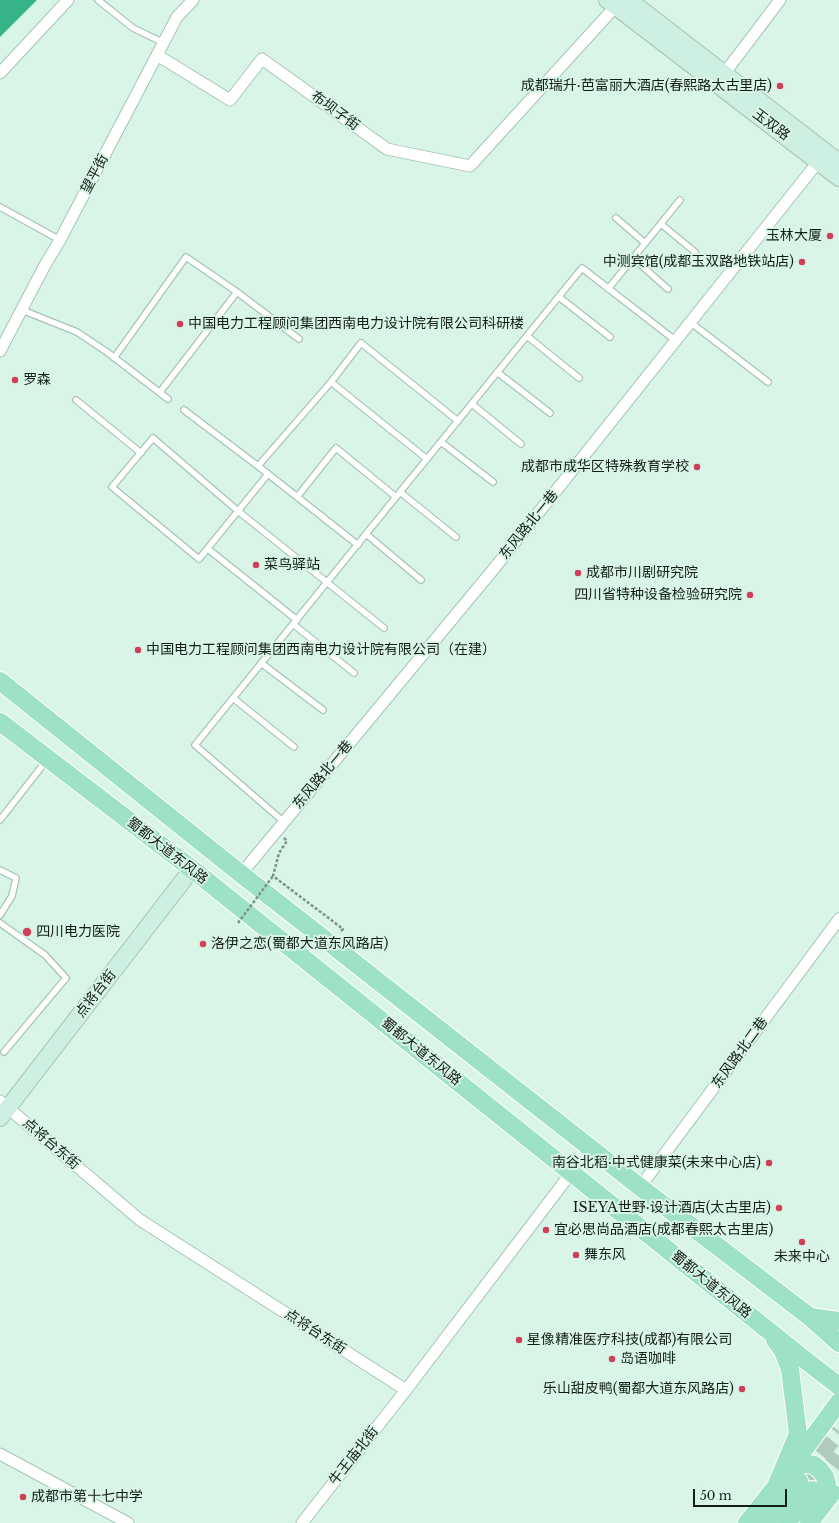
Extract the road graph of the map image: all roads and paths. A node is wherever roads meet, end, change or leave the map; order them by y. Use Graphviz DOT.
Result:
graph roads {
  1 [pos="68,0"];
  2 [pos="98,0"];
  3 [pos="193,0"];
  4 [pos="780,0"];
  5 [pos="617,2"];
  6 [pos="164,43"];
  7 [pos="157,55"];
  8 [pos="0,73"];
  9 [pos="724,74"];
  10 [pos="822,156"];
  11 [pos="839,162"];
  12 [pos="839,178"];
  13 [pos="680,200"];
  14 [pos="0,208"];
  15 [pos="616,218"];
  16 [pos="661,224"];
  17 [pos="60,240"];
  18 [pos="645,243"];
  19 [pos="695,252"];
  20 [pos="633,258"];
  21 [pos="608,289"];
  22 [pos="668,289"];
  23 [pos="237,292"];
  24 [pos="559,297"];
  25 [pos="22,310"];
  26 [pos="690,322"];
  27 [pos="527,336"];
  28 [pos="610,337"];
  29 [pos="299,339"];
  30 [pos="676,340"];
  31 [pos="0,351"];
  32 [pos="114,358"];
  33 [pos="497,372"];
  34 [pos="579,378"];
  35 [pos="331,382"];
  36 [pos="768,382"];
  37 [pos="160,392"];
  38 [pos="168,399"];
  39 [pos="76,400"];
  40 [pos="472,404"];
  41 [pos="184,410"];
  42 [pos="550,413"];
  43 [pos="458,421"];
  44 [pos="441,442"];
  45 [pos="522,444"];
  46 [pos="141,453"];
  47 [pos="427,459"];
  48 [pos="258,466"];
  49 [pos="268,474"];
  50 [pos="493,482"];
  51 [pos="400,492"];
  52 [pos="297,497"];
  53 [pos="396,497"];
  54 [pos="238,511"];
  55 [pos="366,534"];
  56 [pos="456,537"];
  57 [pos="358,544"];
  58 [pos="208,549"];
  59 [pos="422,580"];
  60 [pos="327,582"];
  61 [pos="295,622"];
  62 [pos="384,628"];
  63 [pos="262,663"];
  64 [pos="354,673"];
  65 [pos="0,681"];
  66 [pos="233,698"];
  67 [pos="324,710"];
  68 [pos="0,722"];
  69 [pos="294,747"];
  70 [pos="48,759"];
  71 [pos="0,820"];
  72 [pos="285,822"];
  73 [pos="287,841"];
  74 [pos="192,869"];
  75 [pos="0,870"];
  76 [pos="240,874"];
  77 [pos="273,876"];
  78 [pos="0,915"];
  79 [pos="839,919"];
  80 [pos="333,922"];
  81 [pos="0,923"];
  82 [pos="238,923"];
  83 [pos="4,1052"];
  84 [pos="3,1109"];
  85 [pos="571,1173"];
  86 [pos="640,1187"];
  87 [pos="810,1317"];
  88 [pos="839,1321"];
  89 [pos="763,1326"];
  90 [pos="839,1343"];
  91 [pos="839,1386"];
  92 [pos="406,1390"];
  93 [pos="839,1402"];
  94 [pos="0,1454"];
  95 [pos="800,1480"];
  96 [pos="777,1484"];
  97 [pos="839,1484"];
  98 [pos="824,1503"];
  99 [pos="128,1523"];
  100 [pos="302,1523"];
  101 [pos="748,1523"];
  102 [pos="766,1523"];
  103 [pos="787,1523"];
  104 [pos="809,1523"];
  1 -- 8 [label="street"];
  2 -- 6 [label="lane"];
  3 -- 6 [label="street, 望平街"];
  4 -- 9 [label="street"];
  5 -- 7 [label="street, 布坝子街"];
  5 -- 9 [label="main road, 玉双路"];
  5 -- 10 [label="main road, 玉双路"];
  6 -- 7 [label="street, 望平街"];
  7 -- 17 [label="street, 望平街"];
  9 -- 10 [label="main road, 玉双路"];
  10 -- 11 [label="main road, 玉双路"];
  10 -- 12 [label="main road, 玉双路"];
  10 -- 26 [label="street, 东风路北一巷"];
  13 -- 16 [label="lane"];
  14 -- 17 [label="lane"];
  15 -- 18 [label="lane"];
  16 -- 18 [label="lane"];
  16 -- 19 [label="lane"];
  17 -- 25 [label="street, 望平街"];
  18 -- 20 [label="lane"];
  20 -- 21 [label="lane"];
  20 -- 22 [label="lane"];
  21 -- 24 [label="lane"];
  21 -- 30 [label="lane"];
  23 -- 29 [label="lane"];
  23 -- 32 [label="lane"];
  23 -- 37 [label="lane"];
  24 -- 27 [label="lane"];
  24 -- 28 [label="lane"];
  25 -- 31 [label="street, 望平街"];
  25 -- 32 [label="lane"];
  26 -- 30 [label="street, 东风路北一巷"];
  26 -- 36 [label="lane"];
  27 -- 33 [label="lane"];
  27 -- 34 [label="lane"];
  30 -- 72 [label="street, 东风路北一巷"];
  32 -- 37 [label="lane"];
  33 -- 40 [label="lane"];
  33 -- 42 [label="lane"];
  35 -- 43 [label="lane"];
  35 -- 47 [label="lane"];
  35 -- 48 [label="lane"];
  37 -- 38 [label="lane"];
  39 -- 46 [label="lane"];
  40 -- 43 [label="lane"];
  40 -- 45 [label="lane"];
  41 -- 48 [label="lane"];
  43 -- 44 [label="lane"];
  44 -- 47 [label="lane"];
  44 -- 50 [label="lane"];
  46 -- 54 [label="lane"];
  46 -- 58 [label="lane"];
  47 -- 51 [label="lane"];
  48 -- 49 [label="lane"];
  49 -- 52 [label="lane"];
  49 -- 54 [label="lane"];
  51 -- 53 [label="lane"];
  51 -- 56 [label="lane"];
  52 -- 53 [label="lane"];
  52 -- 57 [label="lane"];
  53 -- 55 [label="lane"];
  54 -- 58 [label="lane"];
  54 -- 60 [label="lane"];
  55 -- 57 [label="lane"];
  55 -- 59 [label="lane"];
  57 -- 60 [label="lane"];
  58 -- 61 [label="lane"];
  60 -- 61 [label="lane"];
  60 -- 62 [label="lane"];
  61 -- 63 [label="lane"];
  61 -- 64 [label="lane"];
  63 -- 66 [label="lane"];
  63 -- 67 [label="lane"];
  65 -- 76 [label="main road, 蜀都大道东风路"];
  66 -- 69 [label="lane"];
  66 -- 72 [label="lane"];
  68 -- 70 [label="main road, 蜀都大道东风路"];
  70 -- 71 [label="lane"];
  70 -- 74 [label="main road, 蜀都大道东风路"];
  72 -- 76 [label="street, 东风路北一巷"];
  73 -- 77 [label="path"];
  74 -- 84 [label="main road, 点将台街"];
  74 -- 85 [label="main road, 蜀都大道东风路"];
  75 -- 78 [label="lane"];
  76 -- 86 [label="main road, 蜀都大道东风路"];
  77 -- 80 [label="path"];
  77 -- 82 [label="path, bridge"];
  79 -- 86 [label="street, 东风路北二巷"];
  81 -- 83 [label="lane"];
  84 -- 92 [label="street, 点将台东街"];
  85 -- 89 [label="main road, 蜀都大道东风路"];
  85 -- 92 [label="street"];
  86 -- 87 [label="main road, 蜀都大道东风路"];
  87 -- 88 [label="main road"];
  87 -- 90 [label="main road, 蜀都大道东风路"];
  89 -- 91 [label="main road, 蜀都大道东风路"];
  89 -- 96 [label="main road"];
  92 -- 100 [label="street, 牛王庙北街"];
  93 -- 95 [label="main road"];
  94 -- 99 [label="street"];
  95 -- 96 [label="main road"];
  95 -- 98 [label="main road"];
  95 -- 102 [label="main road"];
  95 -- 103 [label="main road"];
  96 -- 101 [label="main road"];
  97 -- 98 [label="main road"];
  98 -- 104 [label="main road"];
}
